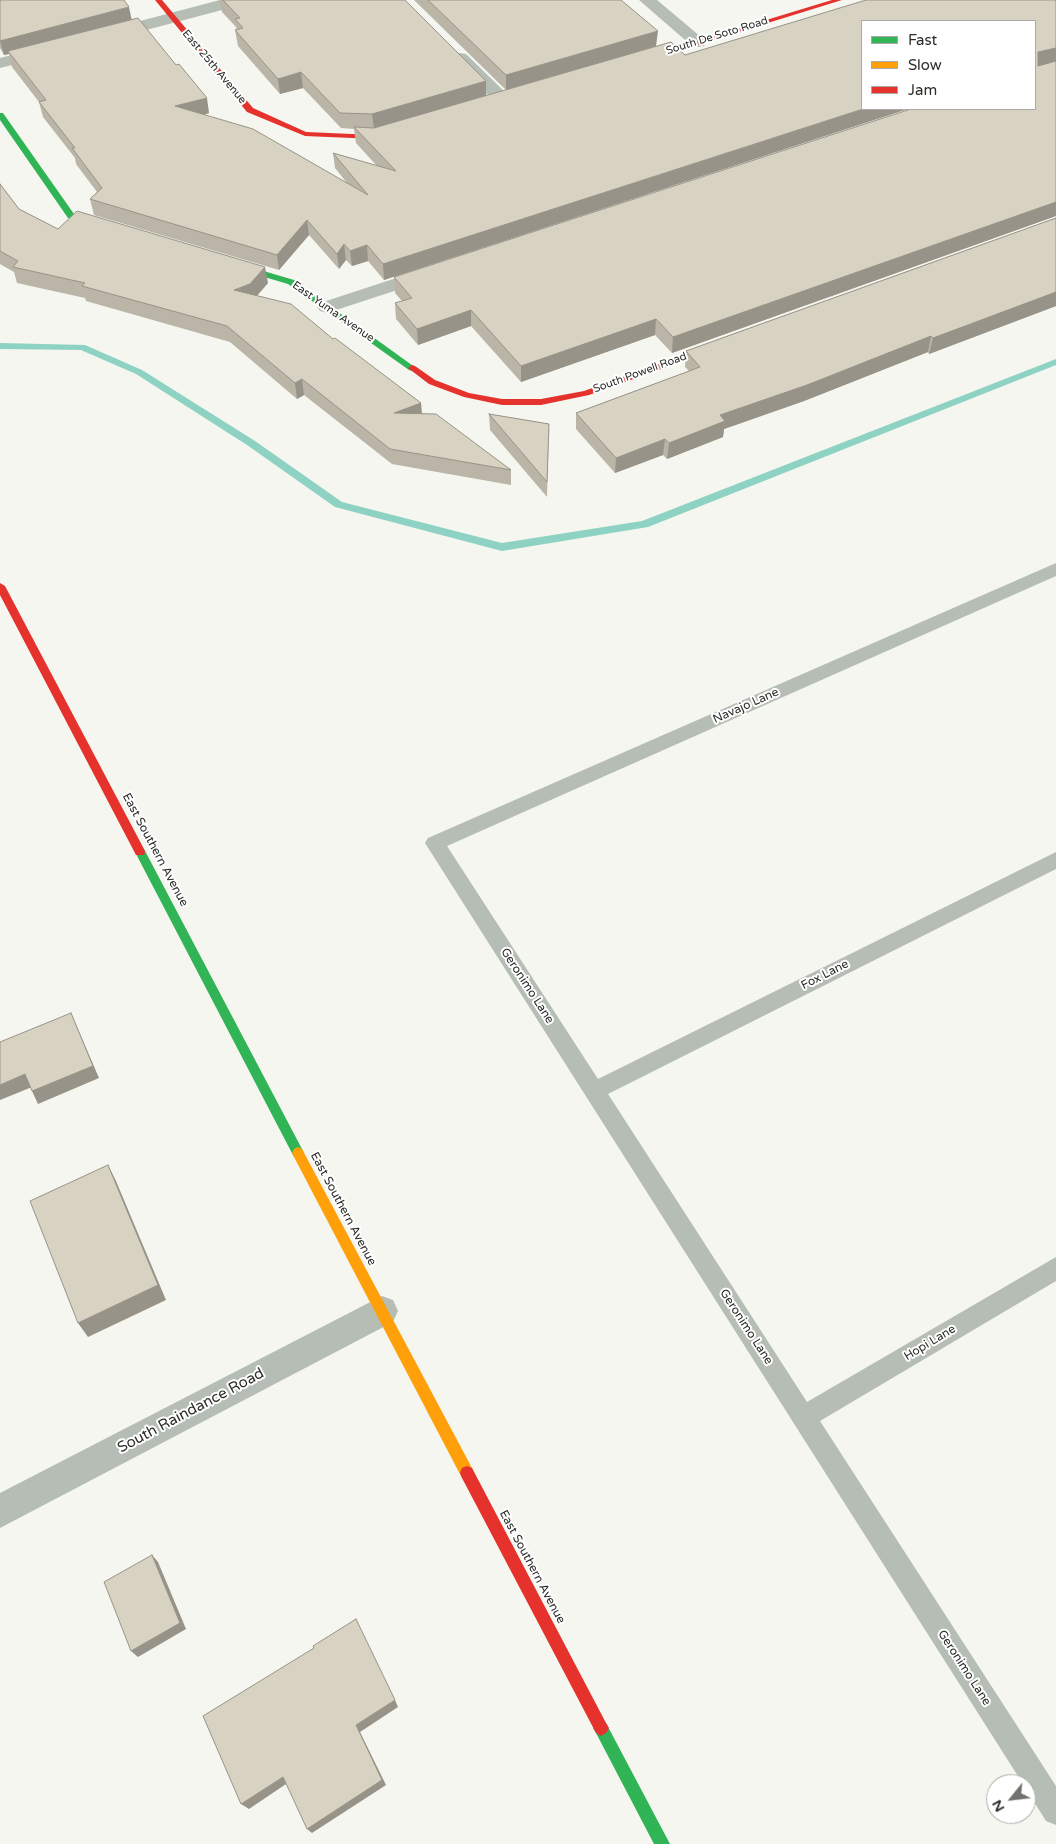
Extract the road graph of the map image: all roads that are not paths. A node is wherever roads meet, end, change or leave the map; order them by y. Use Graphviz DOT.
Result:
graph roads {
  1 [pos="158,0"];
  2 [pos="239,0"];
  3 [pos="647,0"];
  4 [pos="839,0"];
  5 [pos="172,18"];
  6 [pos="96,38"];
  7 [pos="698,42"];
  8 [pos="67,46"];
  9 [pos="449,47"];
  10 [pos="633,62"];
  11 [pos="0,63"];
  12 [pos="503,100"];
  13 [pos="0,115"];
  14 [pos="402,129"];
  15 [pos="117,230"];
  16 [pos="218,260"];
  17 [pos="446,268"];
  18 [pos="327,307"];
  19 [pos="734,339"];
  20 [pos="502,402"];
  21 [pos="1056,569"];
  22 [pos="0,586"];
  23 [pos="435,843"];
  24 [pos="1056,860"];
  25 [pos="594,1091"];
  26 [pos="1056,1268"];
  27 [pos="382,1311"];
  28 [pos="804,1417"];
  29 [pos="0,1511"];
  30 [pos="1056,1811"];
  31 [pos="662,1844"];
  1 -- 5 [label="street, East 25th Avenue"];
  2 -- 5 [label="street"];
  3 -- 7 [label="street"];
  4 -- 7 [label="street, South De Soto Road"];
  5 -- 6 [label="street"];
  5 -- 14 [label="street, East 25th Avenue"];
  7 -- 10 [label="street, South De Soto Road"];
  8 -- 11 [label="street"];
  9 -- 12 [label="street"];
  13 -- 15 [label="street"];
  16 -- 18 [label="street, East Yuma Avenue"];
  17 -- 18 [label="street"];
  18 -- 20 [label="street, East Yuma Avenue"];
  19 -- 20 [label="street, South Powell Road"];
  21 -- 23 [label="lane, Navajo Lane"];
  22 -- 27 [label="street, East Southern Avenue"];
  23 -- 25 [label="lane, Geronimo Lane"];
  24 -- 25 [label="lane, Fox Lane"];
  25 -- 28 [label="lane, Geronimo Lane"];
  26 -- 28 [label="lane, Hopi Lane"];
  27 -- 29 [label="street, South Raindance Road"];
  27 -- 31 [label="street, East Southern Avenue"];
  28 -- 30 [label="lane, Geronimo Lane"];
}
